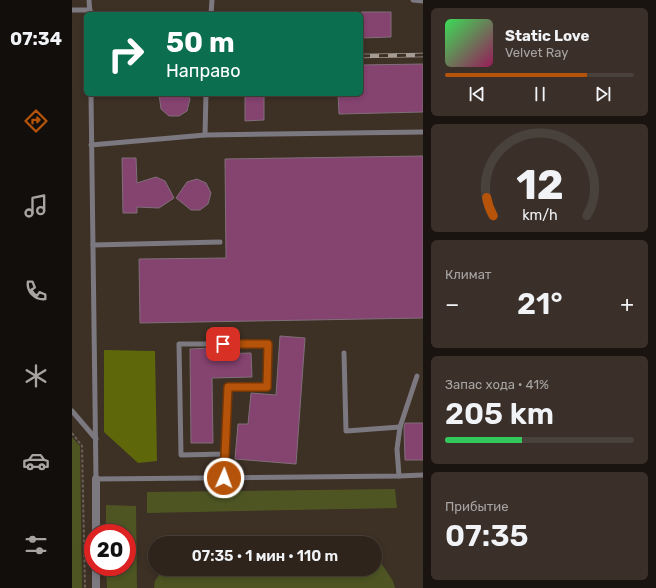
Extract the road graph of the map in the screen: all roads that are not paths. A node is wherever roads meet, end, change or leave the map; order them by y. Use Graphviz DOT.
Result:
graph roads {
  1 [pos="90,0"];
  2 [pos="212,0"];
  3 [pos="218,0"];
  4 [pos="413,0"];
  5 [pos="423,1"];
  6 [pos="72,10"];
  7 [pos="90,12"];
  8 [pos="211,12"];
  9 [pos="91,96"];
  10 [pos="206,96"];
  11 [pos="423,132"];
  12 [pos="205,135"];
  13 [pos="91,145"];
  14 [pos="220,242"];
  15 [pos="93,245"];
  16 [pos="344,353"];
  17 [pos="417,376"];
  18 [pos="72,411"];
  19 [pos="400,427"];
  20 [pos="96,439"];
  21 [pos="225,454"];
  22 [pos="423,475"];
  23 [pos="399,476"];
  24 [pos="96,478"];
  25 [pos="224,478"];
  26 [pos="96,524"];
  27 [pos="96,576"];
  28 [pos="96,588"];
  1 -- 7 [label="lane"];
  2 -- 3 [label="lane"];
  2 -- 8 [label="lane"];
  4 -- 5 [label="lane"];
  6 -- 7 [label="lane"];
  9 -- 13 [label="lane"];
  10 -- 12 [label="lane"];
  11 -- 12 [label="lane"];
  12 -- 13 [label="lane"];
  13 -- 15 [label="lane"];
  14 -- 15 [label="lane"];
  15 -- 20 [label="lane"];
  16 -- 19 [label="lane"];
  17 -- 19 [label="lane"];
  18 -- 20 [label="lane"];
  19 -- 23 [label="lane"];
  20 -- 24 [label="lane"];
  21 -- 21 [label="lane"];
  21 -- 25 [label="lane"];
  22 -- 23 [label="lane"];
  23 -- 25 [label="lane"];
  24 -- 25 [label="lane"];
  24 -- 26 [label="street"];
  27 -- 28 [label="street"];
}
